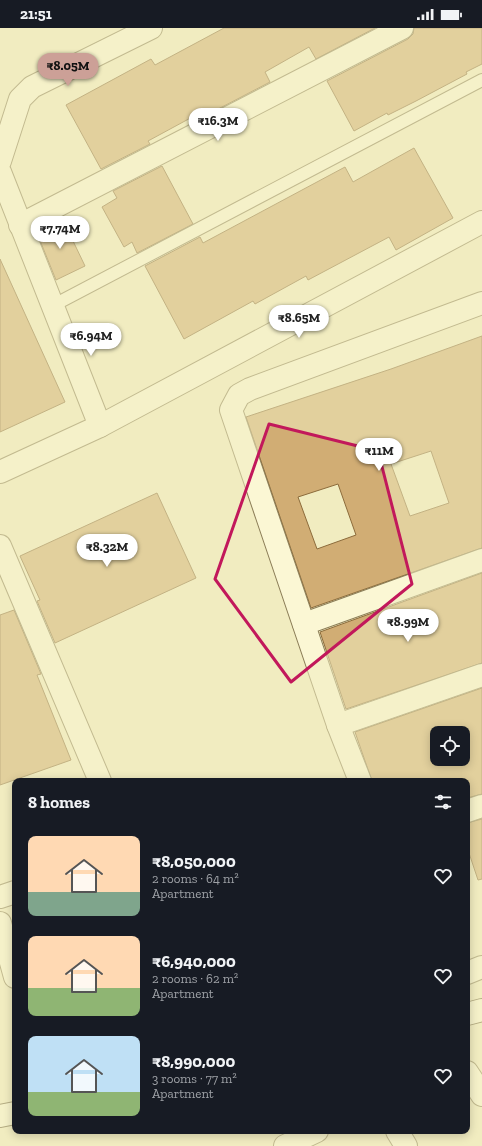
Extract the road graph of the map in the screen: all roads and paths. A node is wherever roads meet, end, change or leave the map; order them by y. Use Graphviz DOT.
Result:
graph roads {
  1 [pos="151,28"];
  2 [pos="402,28"];
  3 [pos="482,80"];
  4 [pos="0,161"];
  5 [pos="0,172"];
  6 [pos="482,222"];
  7 [pos="20,225"];
  8 [pos="482,303"];
  9 [pos="52,306"];
  10 [pos="100,426"];
  11 [pos="0,472"];
  12 [pos="0,546"];
  13 [pos="482,560"];
  14 [pos="304,624"];
  15 [pos="482,674"];
  16 [pos="338,725"];
  17 [pos="99,778"];
  18 [pos="359,778"];
  19 [pos="482,806"];
  20 [pos="470,810"];
  21 [pos="12,893"];
  22 [pos="0,897"];
  23 [pos="0,923"];
  24 [pos="12,966"];
  25 [pos="482,967"];
  26 [pos="470,971"];
  27 [pos="482,1010"];
  28 [pos="470,1013"];
  29 [pos="470,1077"];
  30 [pos="482,1095"];
  31 [pos="12,1114"];
  32 [pos="0,1116"];
  33 [pos="311,1134"];
  34 [pos="399,1134"];
  35 [pos="289,1145"];
  36 [pos="406,1146"];
  1 -- 4 [label="street"];
  2 -- 7 [label="street"];
  3 -- 9 [label="lane"];
  5 -- 7 [label="street"];
  6 -- 10 [label="street"];
  7 -- 9 [label="street"];
  8 -- 14 [label="street"];
  9 -- 10 [label="street"];
  10 -- 11 [label="street"];
  12 -- 17 [label="street"];
  13 -- 14 [label="street"];
  14 -- 16 [label="street"];
  15 -- 16 [label="street"];
  16 -- 18 [label="street"];
  19 -- 20 [label="street"];
  21 -- 22 [label="street"];
  23 -- 24 [label="street"];
  25 -- 26 [label="street"];
  27 -- 28 [label="street"];
  29 -- 30 [label="street"];
  31 -- 32 [label="street"];
  33 -- 35 [label="street"];
  34 -- 36 [label="street"];
}
